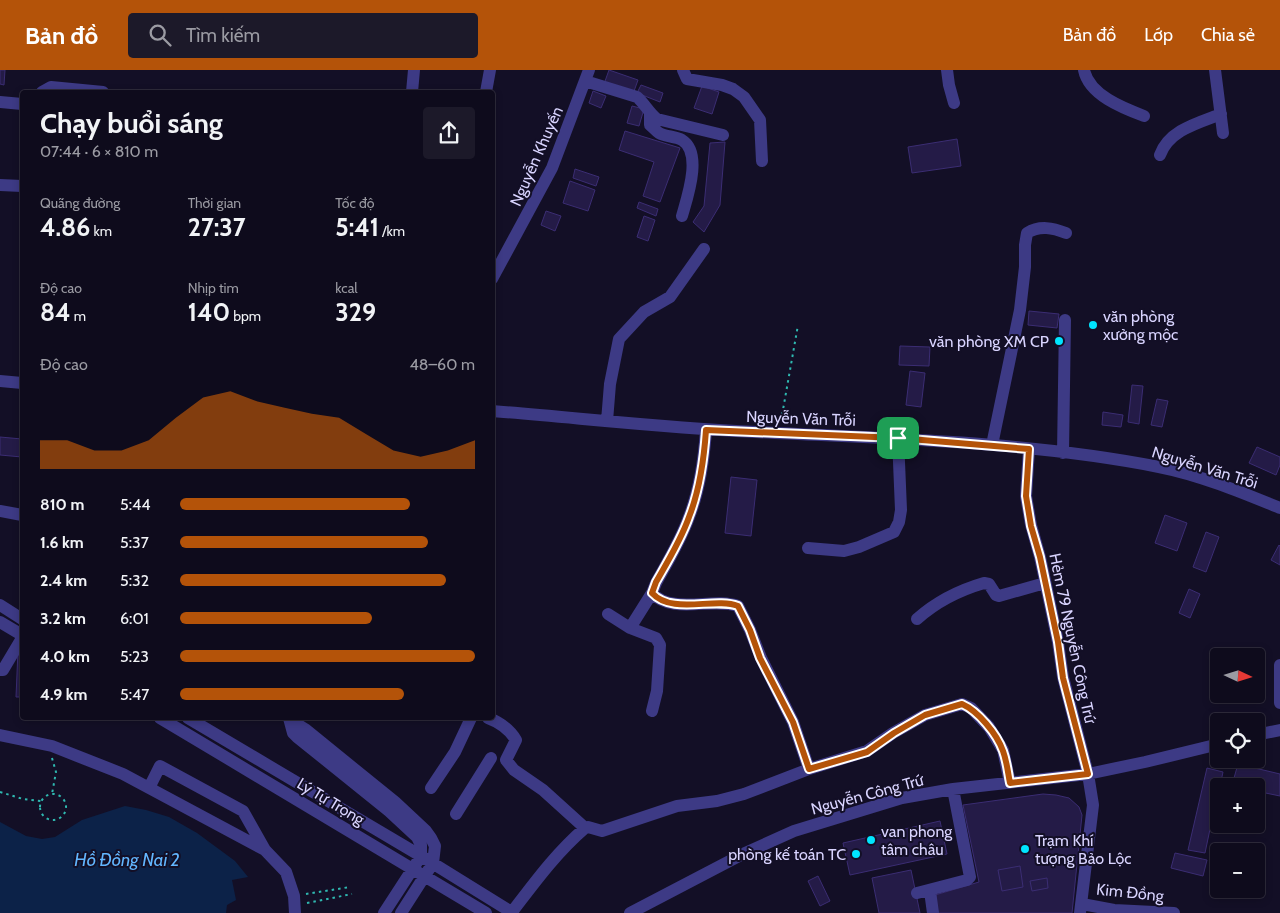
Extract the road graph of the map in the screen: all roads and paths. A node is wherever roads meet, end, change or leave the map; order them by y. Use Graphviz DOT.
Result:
graph roads {
  1 [pos="414,70"];
  2 [pos="490,70"];
  3 [pos="683,70"];
  4 [pos="947,70"];
  5 [pos="1084,70"];
  6 [pos="1215,70"];
  7 [pos="587,76"];
  8 [pos="46,90"];
  9 [pos="82,90"];
  10 [pos="412,90"];
  11 [pos="486,90"];
  12 [pos="0,102"];
  13 [pos="954,102"];
  14 [pos="20,104"];
  15 [pos="650,113"];
  16 [pos="1221,114"];
  17 [pos="1144,116"];
  18 [pos="1223,133"];
  19 [pos="723,135"];
  20 [pos="1160,155"];
  21 [pos="762,161"];
  22 [pos="0,184"];
  23 [pos="20,186"];
  24 [pos="682,216"];
  25 [pos="1066,233"];
  26 [pos="704,249"];
  27 [pos="495,273"];
  28 [pos="1065,320"];
  29 [pos="798,325"];
  30 [pos="0,381"];
  31 [pos="20,383"];
  32 [pos="495,410"];
  33 [pos="606,421"];
  34 [pos="706,430"];
  35 [pos="778,433"];
  36 [pos="898,438"];
  37 [pos="992,445"];
  38 [pos="1029,449"];
  39 [pos="1063,453"];
  40 [pos="1280,508"];
  41 [pos="0,511"];
  42 [pos="20,515"];
  43 [pos="808,548"];
  44 [pos="1045,583"];
  45 [pos="652,593"];
  46 [pos="0,605"];
  47 [pos="608,614"];
  48 [pos="20,617"];
  49 [pos="917,618"];
  50 [pos="0,622"];
  51 [pos="630,628"];
  52 [pos="20,636"];
  53 [pos="20,640"];
  54 [pos="1280,665"];
  55 [pos="0,670"];
  56 [pos="1280,703"];
  57 [pos="652,712"];
  58 [pos="163,720"];
  59 [pos="191,720"];
  60 [pos="290,720"];
  61 [pos="292,720"];
  62 [pos="470,720"];
  63 [pos="493,720"];
  64 [pos="1280,730"];
  65 [pos="1265,733"];
  66 [pos="0,735"];
  67 [pos="52,746"];
  68 [pos="1210,746"];
  69 [pos="491,758"];
  70 [pos="809,769"];
  71 [pos="1088,774"];
  72 [pos="1010,783"];
  73 [pos="150,788"];
  74 [pos="431,788"];
  75 [pos="953,789"];
  76 [pos="0,792"];
  77 [pos="52,794"];
  78 [pos="41,801"];
  79 [pos="456,814"];
  80 [pos="585,828"];
  81 [pos="265,850"];
  82 [pos="421,856"];
  83 [pos="433,863"];
  84 [pos="413,869"];
  85 [pos="424,876"];
  86 [pos="350,886"];
  87 [pos="352,894"];
  88 [pos="294,905"];
  89 [pos="1081,908"];
  90 [pos="384,913"];
  91 [pos="401,913"];
  92 [pos="486,913"];
  93 [pos="512,913"];
  94 [pos="630,913"];
  95 [pos="934,913"];
  96 [pos="1174,913"];
  1 -- 10 [label="street"];
  2 -- 11 [label="street"];
  3 -- 21 [label="street"];
  4 -- 13 [label="street"];
  5 -- 17 [label="street"];
  6 -- 16 [label="street"];
  7 -- 15 [label="street"];
  7 -- 27 [label="street, Nguyễn Khuyến"];
  8 -- 9 [label="street"];
  12 -- 14 [label="street"];
  15 -- 19 [label="street"];
  15 -- 24 [label="street"];
  16 -- 18 [label="street"];
  16 -- 20 [label="street"];
  22 -- 23 [label="street"];
  25 -- 37 [label="street"];
  26 -- 33 [label="street"];
  28 -- 39 [label="street"];
  29 -- 35 [label="path"];
  30 -- 31 [label="street"];
  32 -- 33 [label="street, Nguyễn Văn Trỗi"];
  33 -- 34 [label="street, Nguyễn Văn Trỗi"];
  34 -- 35 [label="street, Nguyễn Văn Trỗi"];
  34 -- 45 [label="street"];
  35 -- 36 [label="street, Nguyễn Văn Trỗi"];
  36 -- 37 [label="street, Nguyễn Văn Trỗi"];
  36 -- 43 [label="street"];
  37 -- 38 [label="street, Nguyễn Văn Trỗi"];
  38 -- 39 [label="street, Nguyễn Văn Trỗi"];
  38 -- 44 [label="street, Hẻm 79 Nguyễn Công Trứ"];
  39 -- 40 [label="street, Nguyễn Văn Trỗi"];
  41 -- 42 [label="street"];
  44 -- 49 [label="street"];
  44 -- 71 [label="street, Hẻm 79 Nguyễn Công Trứ"];
  45 -- 51 [label="street"];
  45 -- 70 [label="street"];
  46 -- 48 [label="street"];
  47 -- 51 [label="street"];
  50 -- 52 [label="street"];
  51 -- 57 [label="street"];
  53 -- 55 [label="street"];
  54 -- 56 [label="street"];
  58 -- 84 [label="street, Lý Tự Trọng"];
  59 -- 82 [label="street, Lý Tự Trọng"];
  60 -- 82 [label="street"];
  61 -- 83 [label="street"];
  62 -- 74 [label="street"];
  63 -- 80 [label="street"];
  64 -- 65 [label="street"];
  66 -- 67 [label="street"];
  67 -- 73 [label="street"];
  67 -- 77 [label="path"];
  68 -- 71 [label="street, Nguyễn Công Trứ"];
  69 -- 79 [label="street"];
  70 -- 72 [label="street"];
  70 -- 80 [label="street"];
  71 -- 72 [label="street, Nguyễn Công Trứ"];
  71 -- 89 [label="street, Hẻm 79 Nguyễn Công Trứ"];
  72 -- 75 [label="street, Nguyễn Công Trứ"];
  73 -- 81 [label="street"];
  73 -- 81 [label="street"];
  75 -- 94 [label="street, Nguyễn Công Trứ"];
  75 -- 95 [label="street"];
  76 -- 78 [label="path"];
  77 -- 78 [label="path"];
  77 -- 78 [label="path"];
  80 -- 93 [label="street"];
  81 -- 88 [label="street"];
  82 -- 83 [label="street, Lý Tự Trọng"];
  82 -- 84 [label="street"];
  83 -- 85 [label="street"];
  83 -- 93 [label="street, Lý Tự Trọng"];
  84 -- 85 [label="street, Lý Tự Trọng"];
  84 -- 90 [label="street"];
  85 -- 91 [label="street"];
  85 -- 92 [label="street, Lý Tự Trọng"];
  86 -- 88 [label="path"];
  87 -- 88 [label="path"];
  89 -- 96 [label="street, Kim Đồng"];
}
